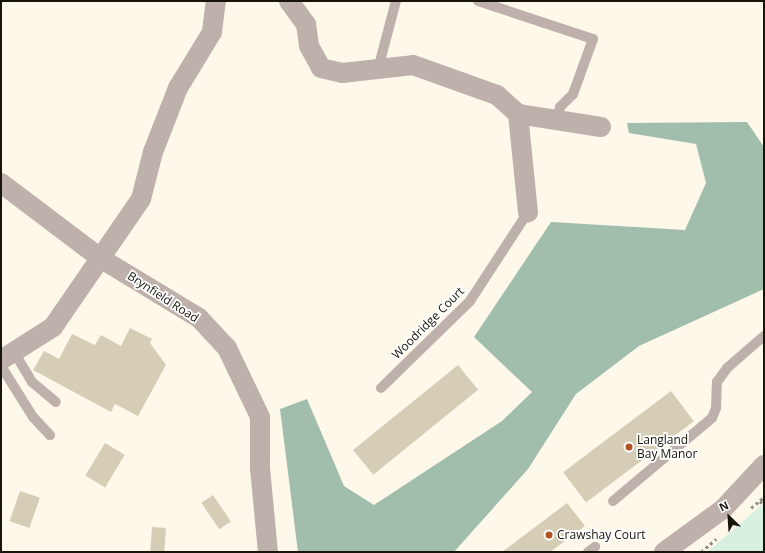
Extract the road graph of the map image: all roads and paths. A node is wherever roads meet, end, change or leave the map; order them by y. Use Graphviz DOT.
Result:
graph roads {
  1 [pos="216,1"];
  2 [pos="289,1"];
  3 [pos="396,1"];
  4 [pos="478,1"];
  5 [pos="378,69"];
  6 [pos="518,114"];
  7 [pos="558,120"];
  8 [pos="601,127"];
  9 [pos="1,183"];
  10 [pos="528,212"];
  11 [pos="100,258"];
  12 [pos="764,336"];
  13 [pos="5,359"];
  14 [pos="381,388"];
  15 [pos="56,402"];
  16 [pos="50,435"];
  17 [pos="764,465"];
  18 [pos="613,501"];
  19 [pos="760,501"];
  20 [pos="764,505"];
  21 [pos="268,552"];
  22 [pos="664,552"];
  1 -- 11 [label="street"];
  2 -- 5 [label="street"];
  3 -- 5 [label="lane"];
  4 -- 7 [label="lane"];
  5 -- 6 [label="street"];
  6 -- 7 [label="street"];
  6 -- 10 [label="street"];
  7 -- 8 [label="street"];
  9 -- 11 [label="street, Brynfield Road"];
  10 -- 14 [label="lane, Woodridge Court"];
  11 -- 13 [label="street"];
  11 -- 21 [label="street, Brynfield Road"];
  12 -- 18 [label="lane"];
  13 -- 15 [label="lane"];
  13 -- 16 [label="lane"];
  17 -- 22 [label="street"];
  19 -- 20 [label="path"];
}
